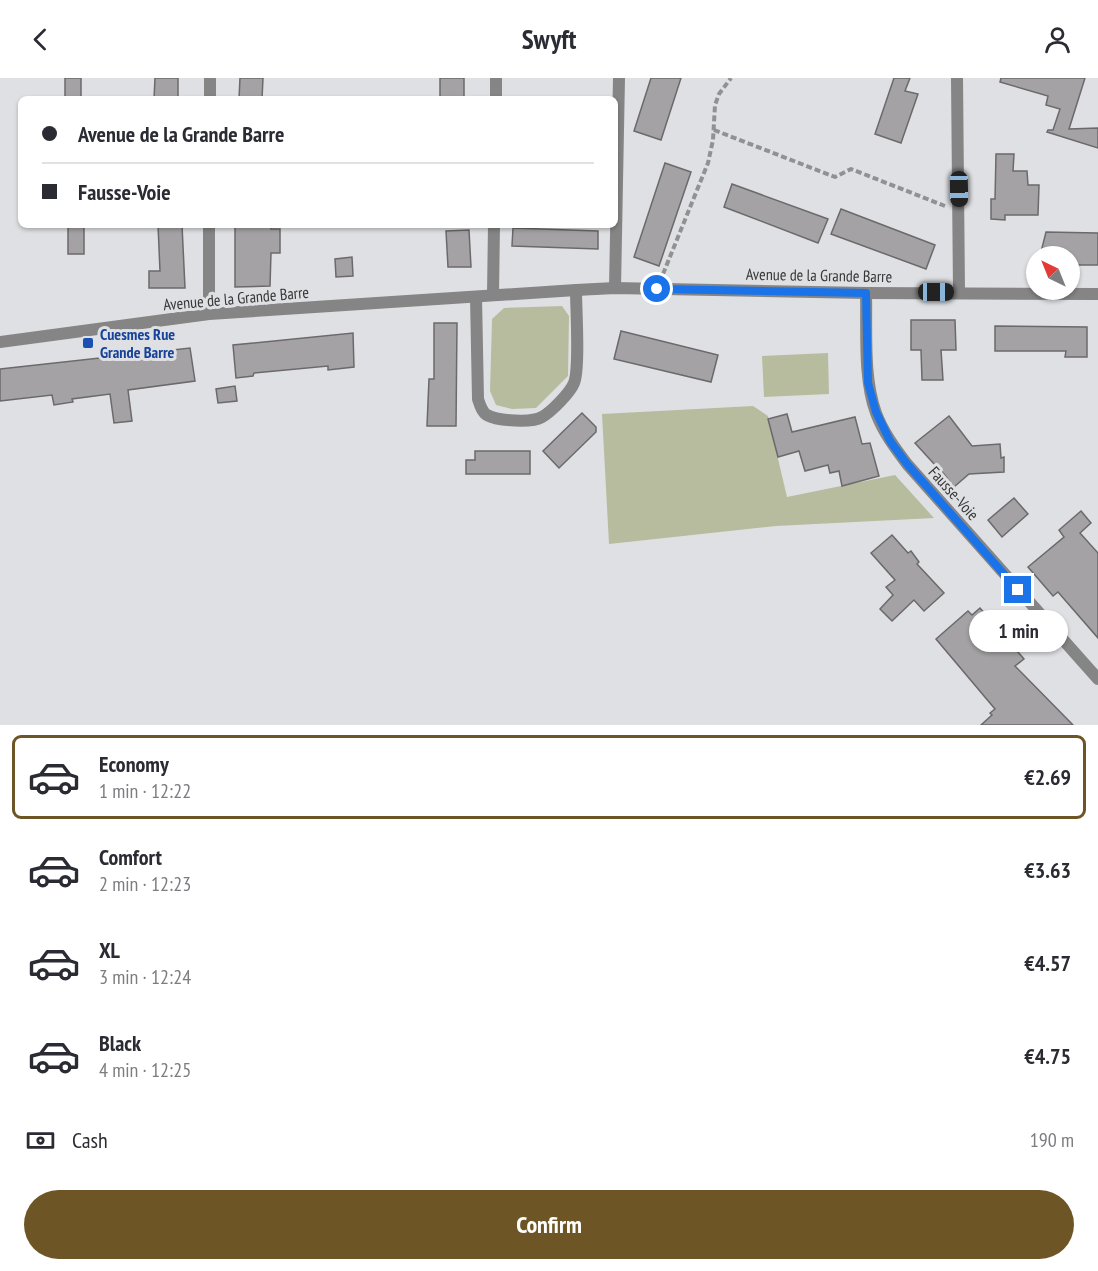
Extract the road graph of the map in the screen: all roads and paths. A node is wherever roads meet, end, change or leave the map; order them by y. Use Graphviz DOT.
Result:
graph roads {
  1 [pos="210,78"];
  2 [pos="496,78"];
  3 [pos="619,78"];
  4 [pos="731,78"];
  5 [pos="957,78"];
  6 [pos="210,96"];
  7 [pos="495,96"];
  8 [pos="618,130"];
  9 [pos="714,130"];
  10 [pos="960,211"];
  11 [pos="209,228"];
  12 [pos="494,228"];
  13 [pos="616,228"];
  14 [pos="615,288"];
  15 [pos="657,289"];
  16 [pos="576,290"];
  17 [pos="959,292"];
  18 [pos="866,293"];
  19 [pos="1098,294"];
  20 [pos="493,295"];
  21 [pos="476,297"];
  22 [pos="209,314"];
  23 [pos="0,342"];
  24 [pos="1098,679"];
  1 -- 6 [label="street"];
  2 -- 7 [label="street"];
  3 -- 8 [label="street"];
  4 -- 9 [label="path"];
  5 -- 10 [label="street"];
  9 -- 10 [label="path"];
  9 -- 15 [label="path"];
  10 -- 17 [label="street"];
  11 -- 22 [label="street"];
  12 -- 20 [label="street"];
  13 -- 14 [label="street"];
  14 -- 15 [label="street, Avenue de la Grande Barre"];
  14 -- 16 [label="street, Avenue de la Grande Barre"];
  15 -- 18 [label="street, Avenue de la Grande Barre"];
  16 -- 20 [label="street, Avenue de la Grande Barre"];
  16 -- 21 [label="street"];
  17 -- 18 [label="street, Avenue de la Grande Barre"];
  17 -- 19 [label="street, Avenue de la Grande Barre"];
  18 -- 24 [label="street, Fausse-Voie"];
  20 -- 21 [label="street, Avenue de la Grande Barre"];
  21 -- 22 [label="street, Avenue de la Grande Barre"];
  22 -- 23 [label="street, Avenue de la Grande Barre"];
}
